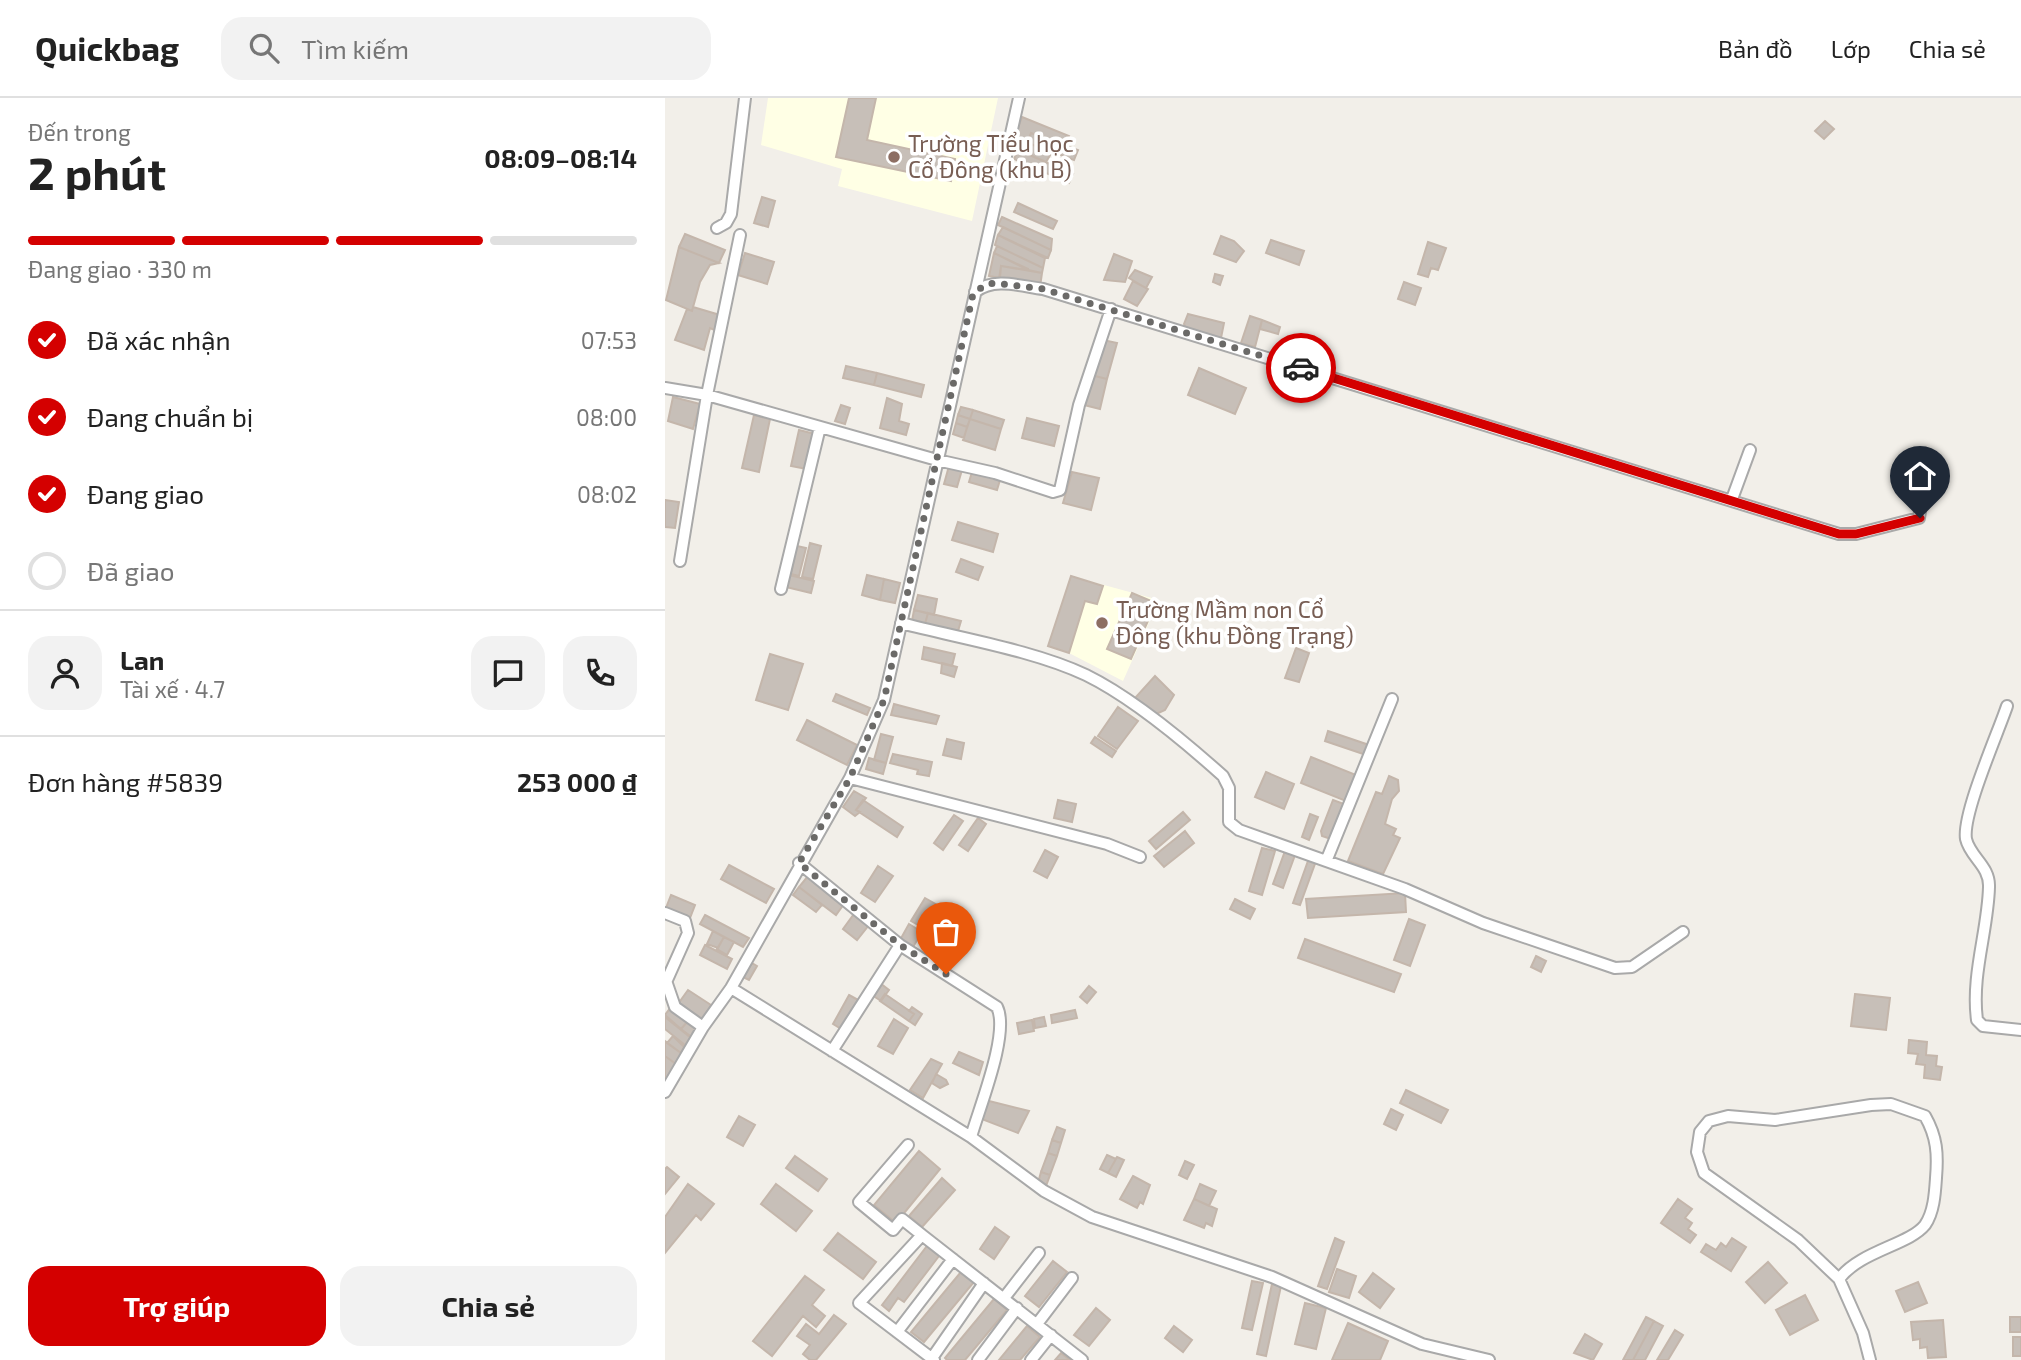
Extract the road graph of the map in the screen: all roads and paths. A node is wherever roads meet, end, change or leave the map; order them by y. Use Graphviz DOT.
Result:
graph roads {
  1 [pos="745,98"];
  2 [pos="1019,98"];
  3 [pos="717,228"];
  4 [pos="740,236"];
  5 [pos="973,294"];
  6 [pos="1111,309"];
  7 [pos="665,388"];
  8 [pos="707,395"];
  9 [pos="820,427"];
  10 [pos="1750,450"];
  11 [pos="937,460"];
  12 [pos="1924,484"];
  13 [pos="1732,499"];
  14 [pos="680,561"];
  15 [pos="782,589"];
  16 [pos="901,623"];
  17 [pos="1392,699"];
  18 [pos="2007,706"];
  19 [pos="850,778"];
  20 [pos="1140,857"];
  21 [pos="1327,859"];
  22 [pos="799,863"];
  23 [pos="665,913"];
  24 [pos="1683,932"];
  25 [pos="900,945"];
  26 [pos="666,979"];
  27 [pos="731,988"];
  28 [pos="703,1027"];
  29 [pos="2021,1031"];
  30 [pos="832,1051"];
  31 [pos="665,1092"];
  32 [pos="971,1138"];
  33 [pos="908,1145"];
  34 [pos="922,1235"];
  35 [pos="1039,1252"];
  36 [pos="953,1259"];
  37 [pos="1072,1278"];
  38 [pos="1839,1279"];
  39 [pos="985,1283"];
  40 [pos="1004,1298"];
  41 [pos="1017,1308"];
  42 [pos="1037,1324"];
  43 [pos="897,1332"];
  44 [pos="1051,1335"];
  45 [pos="933,1359"];
  46 [pos="978,1360"];
  47 [pos="1031,1360"];
  48 [pos="1082,1360"];
  49 [pos="1489,1360"];
  50 [pos="1870,1360"];
  1 -- 3 [label="street"];
  2 -- 5 [label="street"];
  4 -- 8 [label="street"];
  5 -- 6 [label="street"];
  5 -- 11 [label="street"];
  6 -- 11 [label="street"];
  6 -- 13 [label="street"];
  7 -- 8 [label="street"];
  8 -- 9 [label="street"];
  8 -- 14 [label="street"];
  9 -- 11 [label="street"];
  9 -- 15 [label="street"];
  10 -- 13 [label="street"];
  11 -- 16 [label="street"];
  12 -- 13 [label="street"];
  16 -- 19 [label="street"];
  16 -- 21 [label="street"];
  17 -- 21 [label="street"];
  18 -- 29 [label="street"];
  19 -- 20 [label="street"];
  19 -- 22 [label="street"];
  21 -- 24 [label="street"];
  22 -- 25 [label="street"];
  22 -- 27 [label="street"];
  23 -- 26 [label="street"];
  25 -- 30 [label="street"];
  25 -- 32 [label="street"];
  26 -- 28 [label="street"];
  27 -- 28 [label="street"];
  27 -- 30 [label="street"];
  28 -- 31 [label="street"];
  30 -- 32 [label="street"];
  32 -- 49 [label="street"];
  33 -- 34 [label="street"];
  34 -- 36 [label="street"];
  34 -- 43 [label="street"];
  35 -- 40 [label="street"];
  36 -- 39 [label="street"];
  36 -- 43 [label="street"];
  37 -- 42 [label="street"];
  38 -- 38 [label="street"];
  38 -- 50 [label="street"];
  39 -- 40 [label="street"];
  39 -- 45 [label="street"];
  40 -- 41 [label="street"];
  41 -- 42 [label="street"];
  41 -- 46 [label="street"];
  42 -- 44 [label="street"];
  43 -- 45 [label="street"];
  44 -- 47 [label="street"];
  44 -- 48 [label="street"];
}
